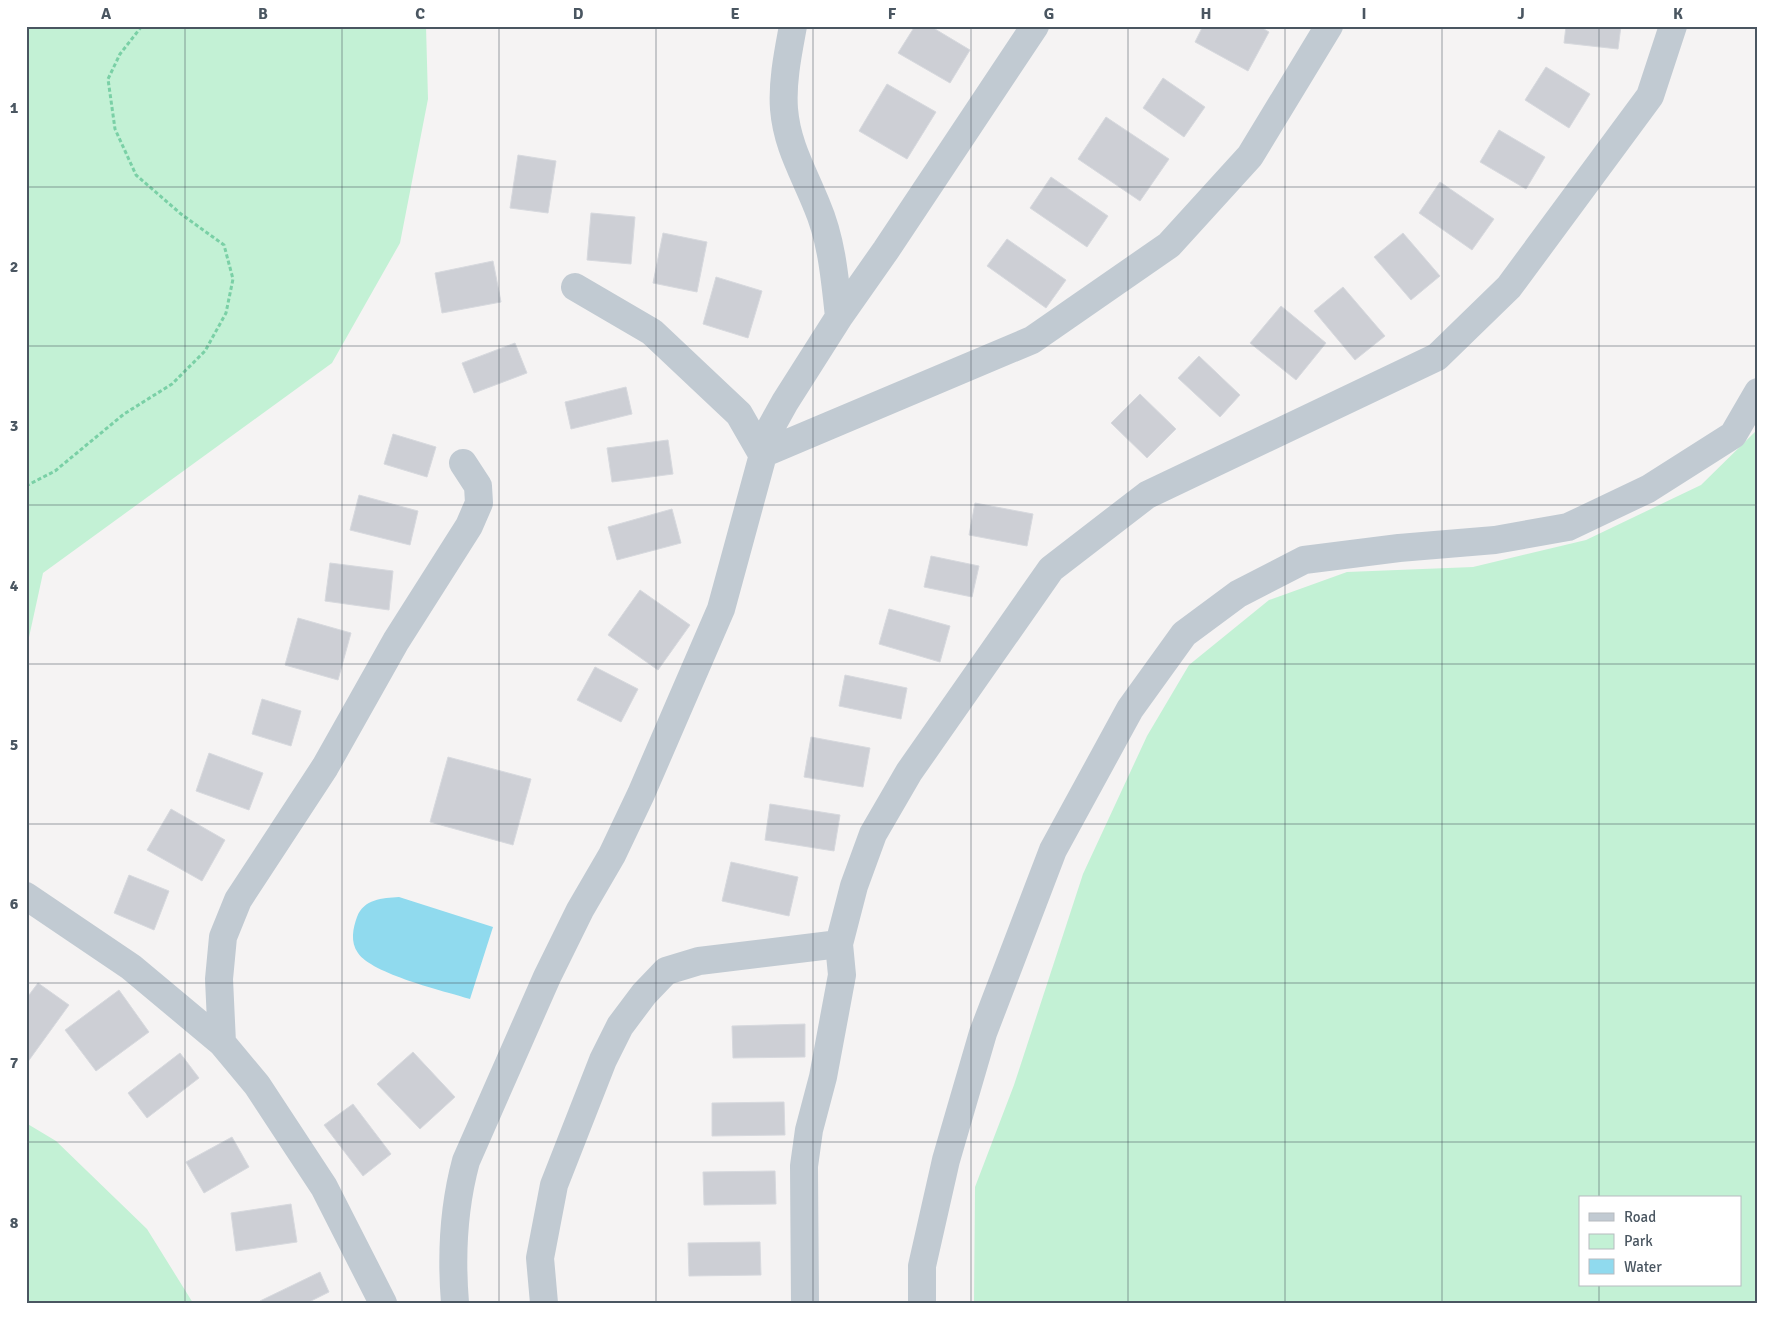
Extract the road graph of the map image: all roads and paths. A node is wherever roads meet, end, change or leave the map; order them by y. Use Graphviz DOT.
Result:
graph roads {
  1 [pos="142,26"];
  2 [pos="793,26"];
  3 [pos="1034,26"];
  4 [pos="1329,26"];
  5 [pos="1673,26"];
  6 [pos="575,287"];
  7 [pos="839,318"];
  8 [pos="1758,392"];
  9 [pos="762,454"];
  10 [pos="463,463"];
  11 [pos="26,486"];
  12 [pos="26,896"];
  13 [pos="839,944"];
  14 [pos="222,1043"];
  15 [pos="382,1303"];
  16 [pos="455,1303"];
  17 [pos="544,1303"];
  18 [pos="805,1303"];
  19 [pos="922,1303"];
  1 -- 11 [label="path"];
  2 -- 7 [label="street"];
  3 -- 7 [label="street"];
  4 -- 9 [label="street"];
  5 -- 13 [label="street"];
  6 -- 9 [label="street"];
  7 -- 9 [label="street"];
  8 -- 19 [label="street"];
  9 -- 16 [label="street"];
  10 -- 14 [label="street"];
  12 -- 14 [label="street"];
  13 -- 17 [label="street"];
  13 -- 18 [label="street"];
  14 -- 15 [label="street"];
}
